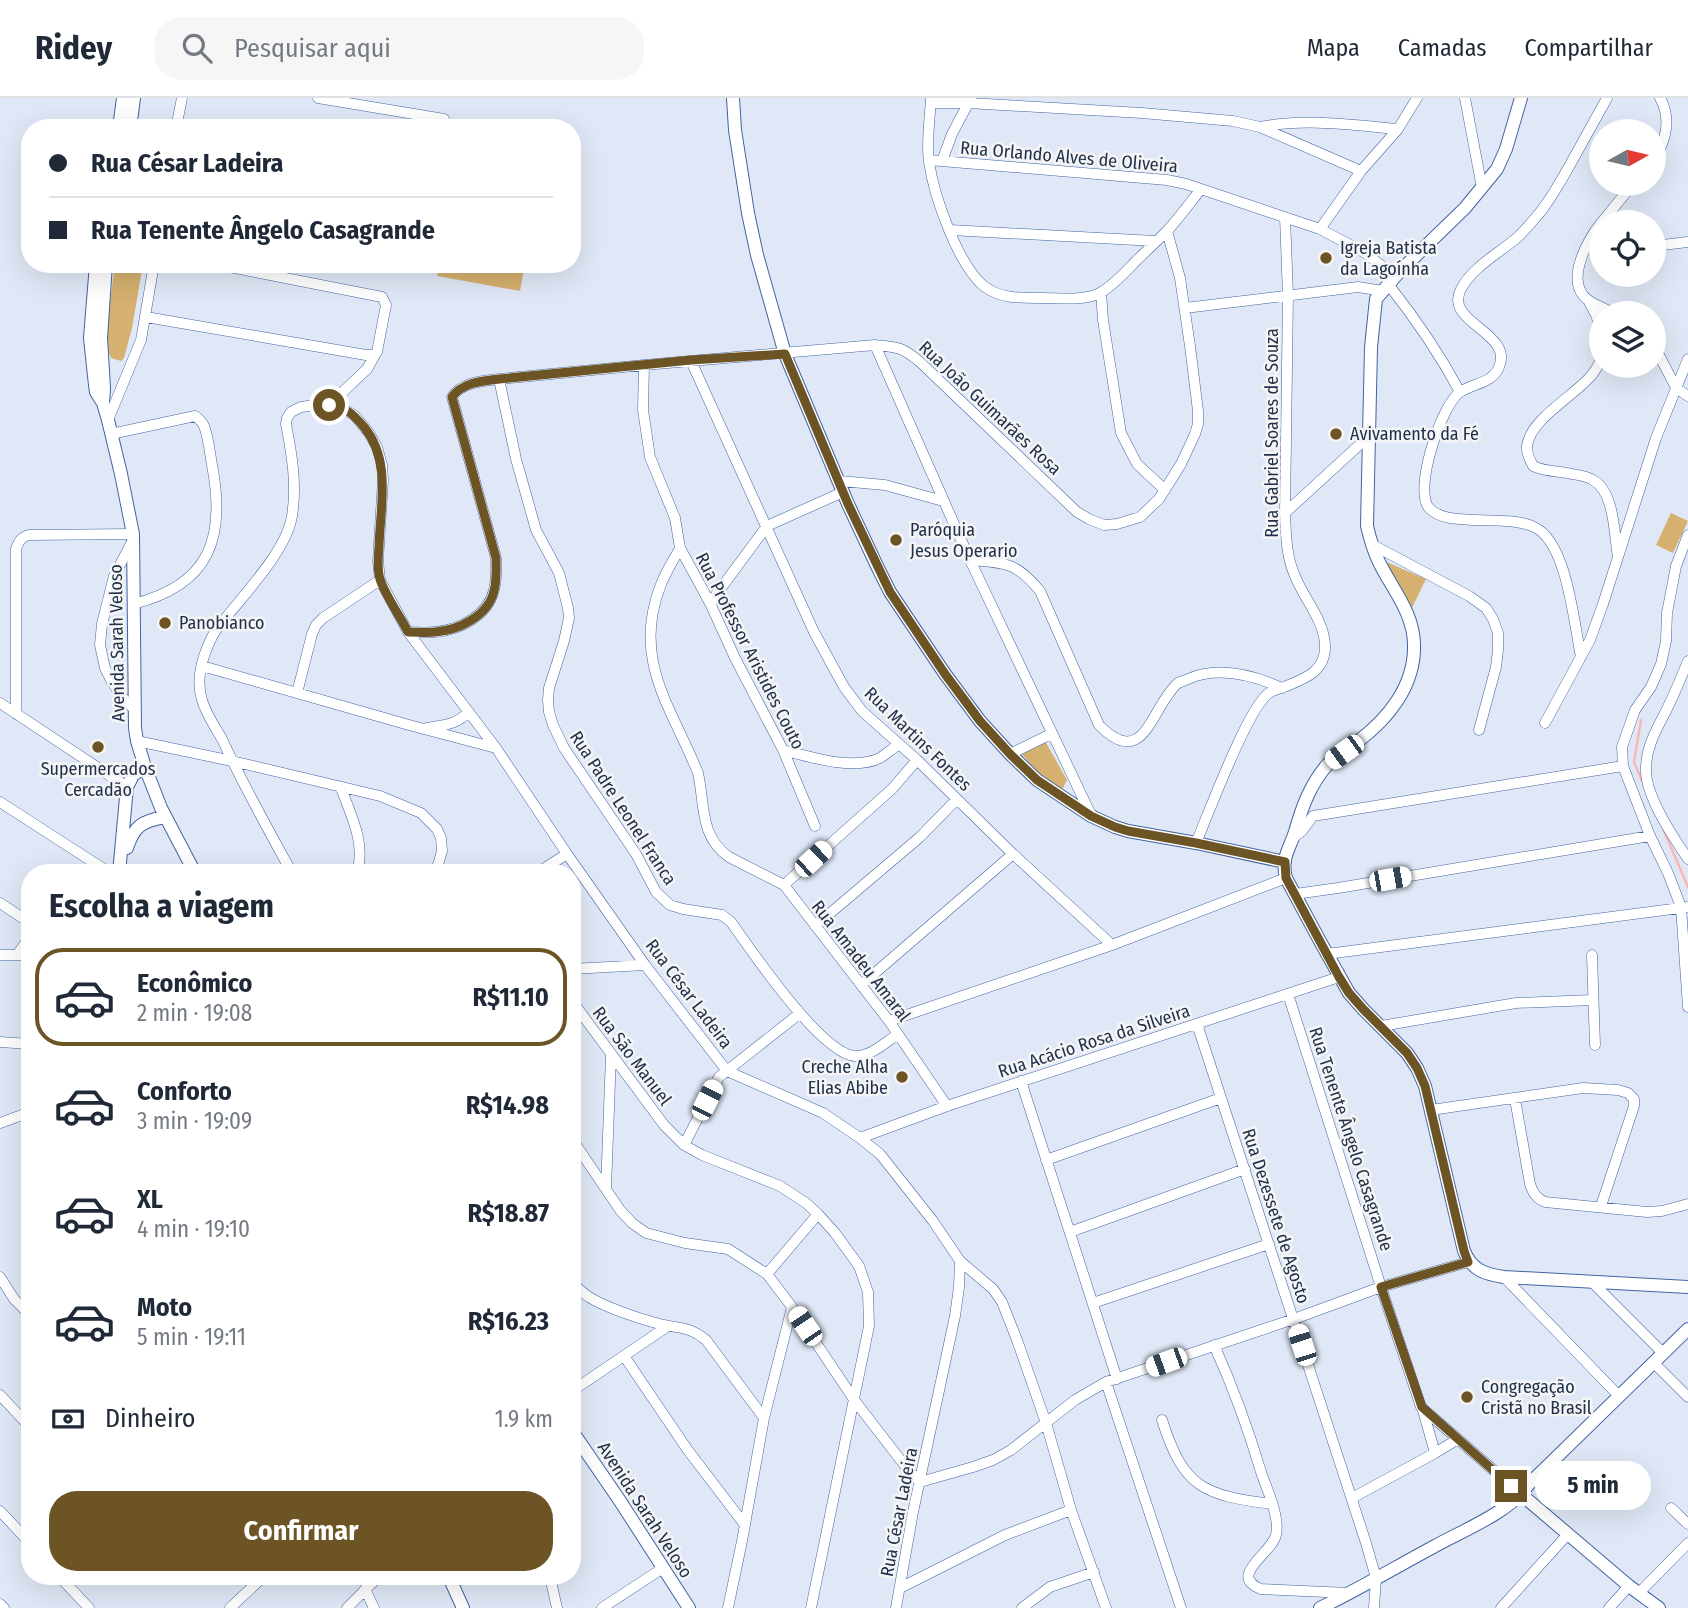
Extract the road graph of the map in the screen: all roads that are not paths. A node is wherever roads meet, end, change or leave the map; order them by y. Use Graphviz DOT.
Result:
graph roads {
  1 [pos="123,98"];
  2 [pos="134,98"];
  3 [pos="182,98"];
  4 [pos="318,98"];
  5 [pos="733,98"];
  6 [pos="1418,98"];
  7 [pos="1465,98"];
  8 [pos="1521,98"];
  9 [pos="1607,98"];
  10 [pos="1660,98"];
  11 [pos="931,100"];
  12 [pos="970,100"];
  13 [pos="120,119"];
  14 [pos="131,119"];
  15 [pos="178,119"];
  16 [pos="444,119"];
  17 [pos="1260,127"];
  18 [pos="1398,129"];
  19 [pos="1666,134"];
  20 [pos="929,160"];
  21 [pos="943,161"];
  22 [pos="1361,171"];
  23 [pos="1482,188"];
  24 [pos="1201,189"];
  25 [pos="1623,196"];
  26 [pos="1612,210"];
  27 [pos="1285,217"];
  28 [pos="1320,229"];
  29 [pos="950,230"];
  30 [pos="1167,231"];
  31 [pos="1589,240"];
  32 [pos="1156,241"];
  33 [pos="1688,242"];
  34 [pos="1666,245"];
  35 [pos="95,273"];
  36 [pos="105,273"];
  37 [pos="153,273"];
  38 [pos="260,273"];
  39 [pos="1389,283"];
  40 [pos="1101,292"];
  41 [pos="1288,295"];
  42 [pos="1588,300"];
  43 [pos="1185,308"];
  44 [pos="146,317"];
  45 [pos="875,345"];
  46 [pos="371,354"];
  47 [pos="785,354"];
  48 [pos="1688,359"];
  49 [pos="691,360"];
  50 [pos="645,365"];
  51 [pos="1666,369"];
  52 [pos="1590,378"];
  53 [pos="499,379"];
  54 [pos="1676,388"];
  55 [pos="1460,392"];
  56 [pos="1688,397"];
  57 [pos="103,403"];
  58 [pos="329,405"];
  59 [pos="108,420"];
  60 [pos="111,434"];
  61 [pos="1368,436"];
  62 [pos="841,486"];
  63 [pos="1165,490"];
  64 [pos="943,501"];
  65 [pos="1285,513"];
  66 [pos="767,526"];
  67 [pos="1688,535"];
  68 [pos="133,537"];
  69 [pos="1371,544"];
  70 [pos="680,548"];
  71 [pos="1618,559"];
  72 [pos="970,560"];
  73 [pos="380,580"];
  74 [pos="710,603"];
  75 [pos="133,604"];
  76 [pos="408,632"];
  77 [pos="1581,657"];
  78 [pos="1688,661"];
  79 [pos="202,666"];
  80 [pos="1282,688"];
  81 [pos="297,693"];
  82 [pos="0,704"];
  83 [pos="135,710"];
  84 [pos="468,712"];
  85 [pos="16,714"];
  86 [pos="1545,723"];
  87 [pos="423,728"];
  88 [pos="1479,730"];
  89 [pos="218,732"];
  90 [pos="1051,734"];
  91 [pos="137,741"];
  92 [pos="898,745"];
  93 [pos="496,748"];
  94 [pos="783,750"];
  95 [pos="1010,754"];
  96 [pos="204,755"];
  97 [pos="917,760"];
  98 [pos="232,761"];
  99 [pos="1623,766"];
  100 [pos="145,767"];
  101 [pos="341,788"];
  102 [pos="127,792"];
  103 [pos="957,799"];
  104 [pos="0,802"];
  105 [pos="1091,816"];
  106 [pos="165,817"];
  107 [pos="142,824"];
  108 [pos="815,826"];
  109 [pos="1650,836"];
  110 [pos="1293,838"];
  111 [pos="1196,843"];
  112 [pos="567,854"];
  113 [pos="1013,854"];
  114 [pos="1688,859"];
  115 [pos="1285,862"];
  116 [pos="106,864"];
  117 [pos="117,864"];
  118 [pos="119,864"];
  119 [pos="190,864"];
  120 [pos="287,864"];
  121 [pos="358,864"];
  122 [pos="438,864"];
  123 [pos="551,864"];
  124 [pos="574,864"];
  125 [pos="581,874"];
  126 [pos="1286,878"];
  127 [pos="783,885"];
  128 [pos="1295,894"];
  129 [pos="0,902"];
  130 [pos="1684,907"];
  131 [pos="21,917"];
  132 [pos="815,926"];
  133 [pos="1112,945"];
  134 [pos="21,949"];
  135 [pos="1327,954"];
  136 [pos="0,955"];
  137 [pos="17,955"];
  138 [pos="21,955"];
  139 [pos="1592,955"];
  140 [pos="645,965"];
  141 [pos="581,968"];
  142 [pos="1339,977"];
  143 [pos="861,985"];
  144 [pos="1288,994"];
  145 [pos="1593,1000"];
  146 [pos="1688,1007"];
  147 [pos="581,1013"];
  148 [pos="799,1014"];
  149 [pos="889,1021"];
  150 [pos="1197,1024"];
  151 [pos="1381,1026"];
  152 [pos="898,1034"];
  153 [pos="0,1042"];
  154 [pos="21,1043"];
  155 [pos="1595,1045"];
  156 [pos="611,1055"];
  157 [pos="727,1070"];
  158 [pos="626,1075"];
  159 [pos="1021,1082"];
  160 [pos="610,1083"];
  161 [pos="1221,1098"];
  162 [pos="1515,1099"];
  163 [pos="947,1106"];
  164 [pos="1431,1110"];
  165 [pos="21,1115"];
  166 [pos="0,1123"];
  167 [pos="860,1138"];
  168 [pos="684,1145"];
  169 [pos="581,1152"];
  170 [pos="1046,1160"];
  171 [pos="1245,1169"];
  172 [pos="606,1189"];
  173 [pos="1688,1204"];
  174 [pos="1601,1206"];
  175 [pos="818,1214"];
  176 [pos="1070,1232"];
  177 [pos="1269,1244"];
  178 [pos="960,1261"];
  179 [pos="1468,1262"];
  180 [pos="767,1274"];
  181 [pos="1504,1276"];
  182 [pos="0,1277"];
  183 [pos="1592,1282"];
  184 [pos="1381,1287"];
  185 [pos="1688,1287"];
  186 [pos="581,1290"];
  187 [pos="1093,1303"];
  188 [pos="21,1306"];
  189 [pos="792,1307"];
  190 [pos="1294,1320"];
  191 [pos="668,1326"];
  192 [pos="1688,1329"];
  193 [pos="1214,1345"];
  194 [pos="1663,1353"];
  195 [pos="624,1356"];
  196 [pos="1653,1362"];
  197 [pos="1117,1379"];
  198 [pos="1106,1382"];
  199 [pos="581,1385"];
  200 [pos="0,1395"];
  201 [pos="1619,1396"];
  202 [pos="1688,1397"];
  203 [pos="855,1401"];
  204 [pos="1422,1407"];
  205 [pos="21,1417"];
  206 [pos="764,1418"];
  207 [pos="1162,1420"];
  208 [pos="1046,1423"];
  209 [pos="1458,1439"];
  210 [pos="581,1444"];
  211 [pos="1435,1453"];
  212 [pos="920,1482"];
  213 [pos="1522,1495"];
  214 [pos="1352,1498"];
  215 [pos="1272,1504"];
  216 [pos="1671,1508"];
  217 [pos="1071,1510"];
  218 [pos="0,1511"];
  219 [pos="1688,1524"];
  220 [pos="745,1525"];
  221 [pos="21,1533"];
  222 [pos="1568,1534"];
  223 [pos="1688,1543"];
  224 [pos="663,1568"];
  225 [pos="1094,1572"];
  226 [pos="1376,1578"];
  227 [pos="68,1585"];
  228 [pos="254,1585"];
  229 [pos="370,1585"];
  230 [pos="453,1585"];
  231 [pos="552,1585"];
  232 [pos="900,1588"];
  233 [pos="365,1590"];
  234 [pos="1634,1590"];
  235 [pos="1350,1593"];
  236 [pos="0,1604"];
  237 [pos="4,1608"];
  238 [pos="89,1608"];
  239 [pos="230,1608"];
  240 [pos="347,1608"];
  241 [pos="374,1608"];
  242 [pos="463,1608"];
  243 [pos="557,1608"];
  244 [pos="602,1608"];
  245 [pos="689,1608"];
  246 [pos="728,1608"];
  247 [pos="811,1608"];
  248 [pos="896,1608"];
  249 [pos="1022,1608"];
  250 [pos="1106,1608"];
  251 [pos="1181,1608"];
  252 [pos="1320,1608"];
  253 [pos="1374,1608"];
  254 [pos="1501,1608"];
  255 [pos="1609,1608"];
  256 [pos="1659,1608"];
  1 -- 13 [label="main road"];
  2 -- 14 [label="main road"];
  3 -- 15 [label="street"];
  4 -- 16 [label="street"];
  5 -- 47 [label="main road"];
  6 -- 18 [label="street"];
  7 -- 23 [label="street"];
  8 -- 23 [label="main road"];
  9 -- 55 [label="street"];
  10 -- 19 [label="street"];
  11 -- 12 [label="street"];
  11 -- 20 [label="street"];
  12 -- 17 [label="street"];
  12 -- 21 [label="street"];
  17 -- 18 [label="street"];
  17 -- 22 [label="street"];
  18 -- 22 [label="street"];
  20 -- 21 [label="street, Rua Orlando Alves de Oliveira"];
  20 -- 29 [label="street"];
  21 -- 24 [label="street, Rua Orlando Alves de Oliveira"];
  22 -- 28 [label="street"];
  23 -- 39 [label="main road"];
  24 -- 27 [label="street, Rua Orlando Alves de Oliveira"];
  24 -- 30 [label="street"];
  25 -- 26 [label="street"];
  27 -- 28 [label="street, Rua Orlando Alves de Oliveira"];
  27 -- 41 [label="street, Rua Gabriel Soares de Souza"];
  28 -- 39 [label="street, Rua Orlando Alves de Oliveira"];
  29 -- 32 [label="street"];
  29 -- 40 [label="street"];
  30 -- 32 [label="street"];
  30 -- 43 [label="street, Rua João Guimarães Rosa"];
  31 -- 42 [label="street"];
  32 -- 40 [label="street"];
  33 -- 34 [label="street"];
  35 -- 57 [label="main road, Avenida Sarah Veloso"];
  36 -- 57 [label="main road, Avenida Sarah Veloso"];
  37 -- 44 [label="street"];
  38 -- 46 [label="street"];
  39 -- 41 [label="street"];
  39 -- 55 [label="street, Rua Orlando Alves de Oliveira"];
  39 -- 61 [label="main road"];
  40 -- 63 [label="street"];
  41 -- 43 [label="street"];
  41 -- 65 [label="street, Rua Gabriel Soares de Souza"];
  43 -- 63 [label="street, Rua João Guimarães Rosa"];
  44 -- 46 [label="street"];
  44 -- 59 [label="street"];
  45 -- 47 [label="street, Rua João Guimarães Rosa"];
  45 -- 63 [label="street, Rua João Guimarães Rosa"];
  45 -- 64 [label="street"];
  46 -- 58 [label="street"];
  47 -- 49 [label="street, Rua João Guimarães Rosa"];
  47 -- 62 [label="main road"];
  48 -- 54 [label="street"];
  49 -- 50 [label="street, Rua João Guimarães Rosa"];
  49 -- 66 [label="street, Rua Martins Fontes"];
  50 -- 53 [label="street, Rua João Guimarães Rosa"];
  50 -- 70 [label="street, Rua Professor Aristides Couto"];
  51 -- 54 [label="street"];
  52 -- 71 [label="street"];
  53 -- 76 [label="street"];
  53 -- 148 [label="street, Rua Padre Leonel Franca"];
  54 -- 56 [label="street"];
  54 -- 71 [label="street"];
  55 -- 77 [label="street"];
  57 -- 59 [label="main road, Avenida Sarah Veloso"];
  58 -- 73 [label="street, Rua César Ladeira"];
  58 -- 79 [label="street"];
  59 -- 60 [label="main road, Avenida Sarah Veloso"];
  60 -- 68 [label="main road, Avenida Sarah Veloso"];
  60 -- 75 [label="street"];
  61 -- 65 [label="street"];
  61 -- 69 [label="main road"];
  62 -- 64 [label="street"];
  62 -- 66 [label="street"];
  62 -- 95 [label="main road"];
  64 -- 72 [label="street"];
  65 -- 80 [label="street, Rua Gabriel Soares de Souza"];
  66 -- 74 [label="street"];
  66 -- 92 [label="street, Rua Martins Fontes"];
  67 -- 99 [label="street"];
  68 -- 75 [label="main road, Avenida Sarah Veloso"];
  68 -- 83 [label="street"];
  68 -- 85 [label="street"];
  69 -- 88 [label="street"];
  69 -- 110 [label="main road"];
  70 -- 74 [label="street, Rua Professor Aristides Couto"];
  70 -- 127 [label="street, Rua Amadeu Amaral"];
  71 -- 77 [label="street"];
  72 -- 80 [label="street"];
  72 -- 90 [label="street"];
  73 -- 76 [label="street, Rua César Ladeira"];
  73 -- 81 [label="street"];
  74 -- 94 [label="street, Rua Professor Aristides Couto"];
  75 -- 83 [label="main road, Avenida Sarah Veloso"];
  76 -- 84 [label="street, Rua César Ladeira"];
  77 -- 86 [label="street"];
  78 -- 114 [label="street"];
  79 -- 81 [label="street"];
  79 -- 89 [label="street"];
  80 -- 111 [label="street, Rua Gabriel Soares de Souza"];
  81 -- 87 [label="street"];
  82 -- 85 [label="street"];
  83 -- 91 [label="main road, Avenida Sarah Veloso"];
  84 -- 87 [label="street"];
  84 -- 93 [label="street, Rua César Ladeira"];
  85 -- 102 [label="street"];
  87 -- 93 [label="street"];
  89 -- 96 [label="street"];
  89 -- 98 [label="street"];
  90 -- 95 [label="street"];
  90 -- 105 [label="street"];
  91 -- 96 [label="street"];
  91 -- 100 [label="main road, Avenida Sarah Veloso"];
  92 -- 94 [label="street"];
  92 -- 97 [label="street, Rua Martins Fontes"];
  93 -- 112 [label="street, Rua César Ladeira"];
  94 -- 108 [label="street, Rua Professor Aristides Couto"];
  95 -- 105 [label="main road"];
  96 -- 98 [label="street"];
  97 -- 103 [label="street, Rua Martins Fontes"];
  97 -- 127 [label="street"];
  98 -- 101 [label="street"];
  98 -- 120 [label="street"];
  99 -- 109 [label="street"];
  99 -- 110 [label="street"];
  100 -- 102 [label="main road"];
  100 -- 106 [label="main road, Avenida Sarah Veloso"];
  101 -- 121 [label="street"];
  101 -- 122 [label="street"];
  102 -- 107 [label="main road"];
  102 -- 117 [label="main road"];
  103 -- 113 [label="street, Rua Martins Fontes"];
  103 -- 132 [label="street"];
  104 -- 116 [label="street"];
  105 -- 111 [label="main road"];
  106 -- 107 [label="main road"];
  106 -- 119 [label="main road, Avenida Sarah Veloso"];
  107 -- 118 [label="main road"];
  109 -- 128 [label="street"];
  109 -- 130 [label="street"];
  110 -- 115 [label="main road"];
  111 -- 115 [label="main road"];
  112 -- 123 [label="street"];
  112 -- 124 [label="street, Rua César Ladeira"];
  113 -- 133 [label="street, Rua Martins Fontes"];
  113 -- 143 [label="street"];
  115 -- 126 [label="main road"];
  125 -- 140 [label="street, Rua César Ladeira"];
  126 -- 128 [label="main road"];
  126 -- 133 [label="street"];
  127 -- 132 [label="street, Rua Amadeu Amaral"];
  128 -- 135 [label="main road"];
  129 -- 131 [label="street"];
  130 -- 135 [label="street"];
  130 -- 146 [label="street"];
  132 -- 143 [label="street, Rua Amadeu Amaral"];
  133 -- 149 [label="street"];
  134 -- 137 [label="street"];
  135 -- 142 [label="main road"];
  136 -- 137 [label="street"];
  137 -- 138 [label="street"];
  139 -- 145 [label="street"];
  140 -- 141 [label="street"];
  140 -- 157 [label="street, Rua César Ladeira"];
  142 -- 144 [label="street, Rua Acácio Rosa da Silveira"];
  142 -- 151 [label="main road"];
  143 -- 149 [label="street, Rua Amadeu Amaral"];
  144 -- 150 [label="street, Rua Acácio Rosa da Silveira"];
  144 -- 184 [label="street, Rua Tenente Ângelo Casagrande"];
  145 -- 151 [label="street"];
  145 -- 155 [label="street"];
  147 -- 156 [label="street, Rua São Manuel"];
  148 -- 152 [label="street, Rua Padre Leonel Franca"];
  148 -- 157 [label="street"];
  149 -- 152 [label="street, Rua Amadeu Amaral"];
  150 -- 159 [label="street, Rua Acácio Rosa da Silveira"];
  150 -- 161 [label="street, Rua Dezessete de Agosto"];
  151 -- 164 [label="main road"];
  152 -- 163 [label="street, Rua Amadeu Amaral"];
  153 -- 154 [label="street"];
  156 -- 158 [label="street, Rua São Manuel"];
  156 -- 160 [label="street"];
  157 -- 167 [label="street, Rua César Ladeira"];
  157 -- 168 [label="street"];
  158 -- 160 [label="street"];
  158 -- 168 [label="street, Rua São Manuel"];
  159 -- 163 [label="street, Rua Acácio Rosa da Silveira"];
  159 -- 170 [label="street"];
  160 -- 172 [label="street"];
  161 -- 170 [label="street"];
  161 -- 171 [label="street, Rua Dezessete de Agosto"];
  162 -- 164 [label="street"];
  162 -- 174 [label="street"];
  162 -- 174 [label="street"];
  163 -- 167 [label="street, Rua Acácio Rosa da Silveira"];
  164 -- 179 [label="main road"];
  165 -- 166 [label="street"];
  167 -- 178 [label="street, Rua César Ladeira"];
  168 -- 175 [label="street, Rua São Manuel"];
  169 -- 172 [label="street"];
  170 -- 176 [label="street"];
  171 -- 176 [label="street"];
  171 -- 177 [label="street, Rua Dezessete de Agosto"];
  172 -- 180 [label="street"];
  173 -- 174 [label="street"];
  175 -- 180 [label="street"];
  175 -- 203 [label="street, Rua São Manuel"];
  176 -- 187 [label="street"];
  177 -- 187 [label="street"];
  177 -- 190 [label="street, Rua Dezessete de Agosto"];
  178 -- 208 [label="street"];
  178 -- 212 [label="street, Rua César Ladeira"];
  179 -- 181 [label="main road"];
  179 -- 184 [label="street"];
  180 -- 189 [label="street"];
  181 -- 183 [label="main road"];
  181 -- 201 [label="street"];
  182 -- 188 [label="street"];
  183 -- 185 [label="main road"];
  183 -- 194 [label="street"];
  184 -- 190 [label="street"];
  184 -- 204 [label="street, Rua Tenente Ângelo Casagrande"];
  186 -- 191 [label="street"];
  187 -- 197 [label="street"];
  189 -- 203 [label="street"];
  189 -- 206 [label="street"];
  190 -- 193 [label="street"];
  190 -- 214 [label="street, Rua Dezessete de Agosto"];
  191 -- 195 [label="street"];
  191 -- 206 [label="street"];
  192 -- 194 [label="main road"];
  193 -- 197 [label="street"];
  193 -- 215 [label="street"];
  194 -- 196 [label="main road"];
  195 -- 199 [label="street"];
  195 -- 220 [label="street"];
  196 -- 201 [label="main road"];
  196 -- 202 [label="street"];
  197 -- 198 [label="street"];
  198 -- 208 [label="street"];
  198 -- 251 [label="street"];
  200 -- 205 [label="street"];
  201 -- 213 [label="main road"];
  203 -- 212 [label="street"];
  203 -- 247 [label="street, Rua São Manuel"];
  204 -- 209 [label="street, Rua Tenente Ângelo Casagrande"];
  204 -- 211 [label="street"];
  206 -- 220 [label="street"];
  207 -- 215 [label="street"];
  208 -- 212 [label="street"];
  208 -- 217 [label="street"];
  209 -- 211 [label="street"];
  209 -- 213 [label="street, Rua Tenente Ângelo Casagrande"];
  210 -- 224 [label="main road, Avenida Sarah Veloso"];
  211 -- 214 [label="street"];
  212 -- 232 [label="street, Rua César Ladeira"];
  213 -- 222 [label="main road"];
  213 -- 226 [label="main road"];
  214 -- 226 [label="street, Rua Dezessete de Agosto"];
  215 -- 235 [label="street"];
  216 -- 219 [label="street"];
  217 -- 225 [label="street"];
  217 -- 232 [label="street"];
  218 -- 221 [label="street"];
  220 -- 246 [label="street"];
  222 -- 234 [label="main road"];
  222 -- 254 [label="street"];
  223 -- 234 [label="street"];
  224 -- 244 [label="street"];
  224 -- 245 [label="main road, Avenida Sarah Veloso"];
  225 -- 249 [label="street"];
  225 -- 250 [label="street"];
  226 -- 235 [label="main road"];
  226 -- 253 [label="street"];
  227 -- 238 [label="street"];
  228 -- 239 [label="street"];
  229 -- 233 [label="street"];
  230 -- 242 [label="main road"];
  231 -- 243 [label="street"];
  232 -- 248 [label="street, Rua César Ladeira"];
  233 -- 240 [label="street"];
  233 -- 241 [label="street"];
  234 -- 255 [label="street"];
  234 -- 256 [label="main road"];
  235 -- 252 [label="main road"];
  236 -- 237 [label="street"];
}
